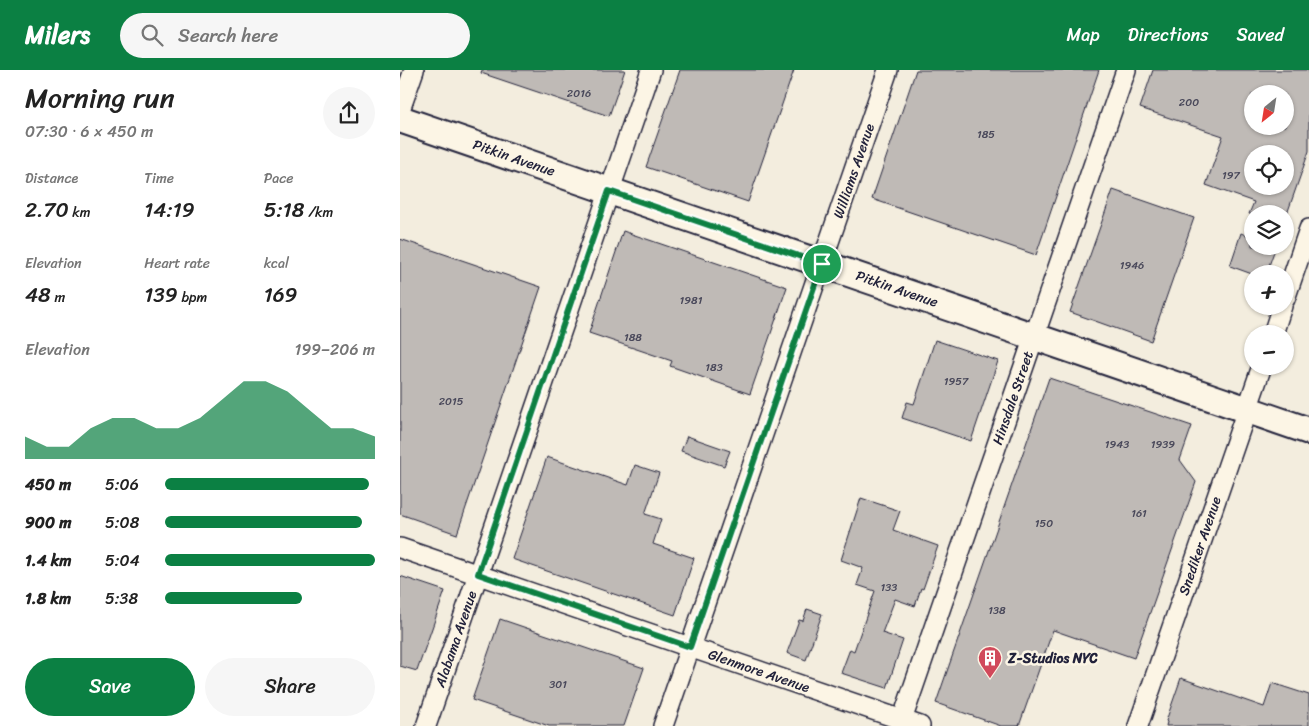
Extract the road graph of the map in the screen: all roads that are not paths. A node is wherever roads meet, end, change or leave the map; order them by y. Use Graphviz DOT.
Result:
graph roads {
  1 [pos="414,70"];
  2 [pos="651,70"];
  3 [pos="888,70"];
  4 [pos="1126,70"];
  5 [pos="400,110"];
  6 [pos="400,119"];
  7 [pos="609,191"];
  8 [pos="1309,229"];
  9 [pos="822,264"];
  10 [pos="1294,273"];
  11 [pos="1034,337"];
  12 [pos="1259,375"];
  13 [pos="1247,410"];
  14 [pos="1309,431"];
  15 [pos="400,548"];
  16 [pos="478,574"];
  17 [pos="690,647"];
  18 [pos="901,723"];
  19 [pos="426,726"];
  20 [pos="663,726"];
  21 [pos="920,726"];
  22 [pos="1138,726"];
  1 -- 5 [label="street"];
  2 -- 7 [label="street, Alabama Avenue"];
  3 -- 9 [label="street, Williams Avenue"];
  4 -- 11 [label="street, Hinsdale Street"];
  6 -- 7 [label="street, Pitkin Avenue"];
  7 -- 9 [label="street, Pitkin Avenue"];
  7 -- 16 [label="street, Alabama Avenue"];
  8 -- 10 [label="street"];
  9 -- 11 [label="street, Pitkin Avenue"];
  9 -- 17 [label="street, Williams Avenue"];
  11 -- 13 [label="street, Pitkin Avenue"];
  11 -- 18 [label="street, Hinsdale Street"];
  12 -- 13 [label="street, Snediker Avenue"];
  13 -- 14 [label="street, Pitkin Avenue"];
  13 -- 22 [label="street, Snediker Avenue"];
  15 -- 16 [label="street, Glenmore Avenue"];
  16 -- 17 [label="street, Glenmore Avenue"];
  16 -- 19 [label="street, Alabama Avenue"];
  17 -- 18 [label="street, Glenmore Avenue"];
  17 -- 20 [label="street, Williams Avenue"];
  18 -- 21 [label="street, Glenmore Avenue"];
}
